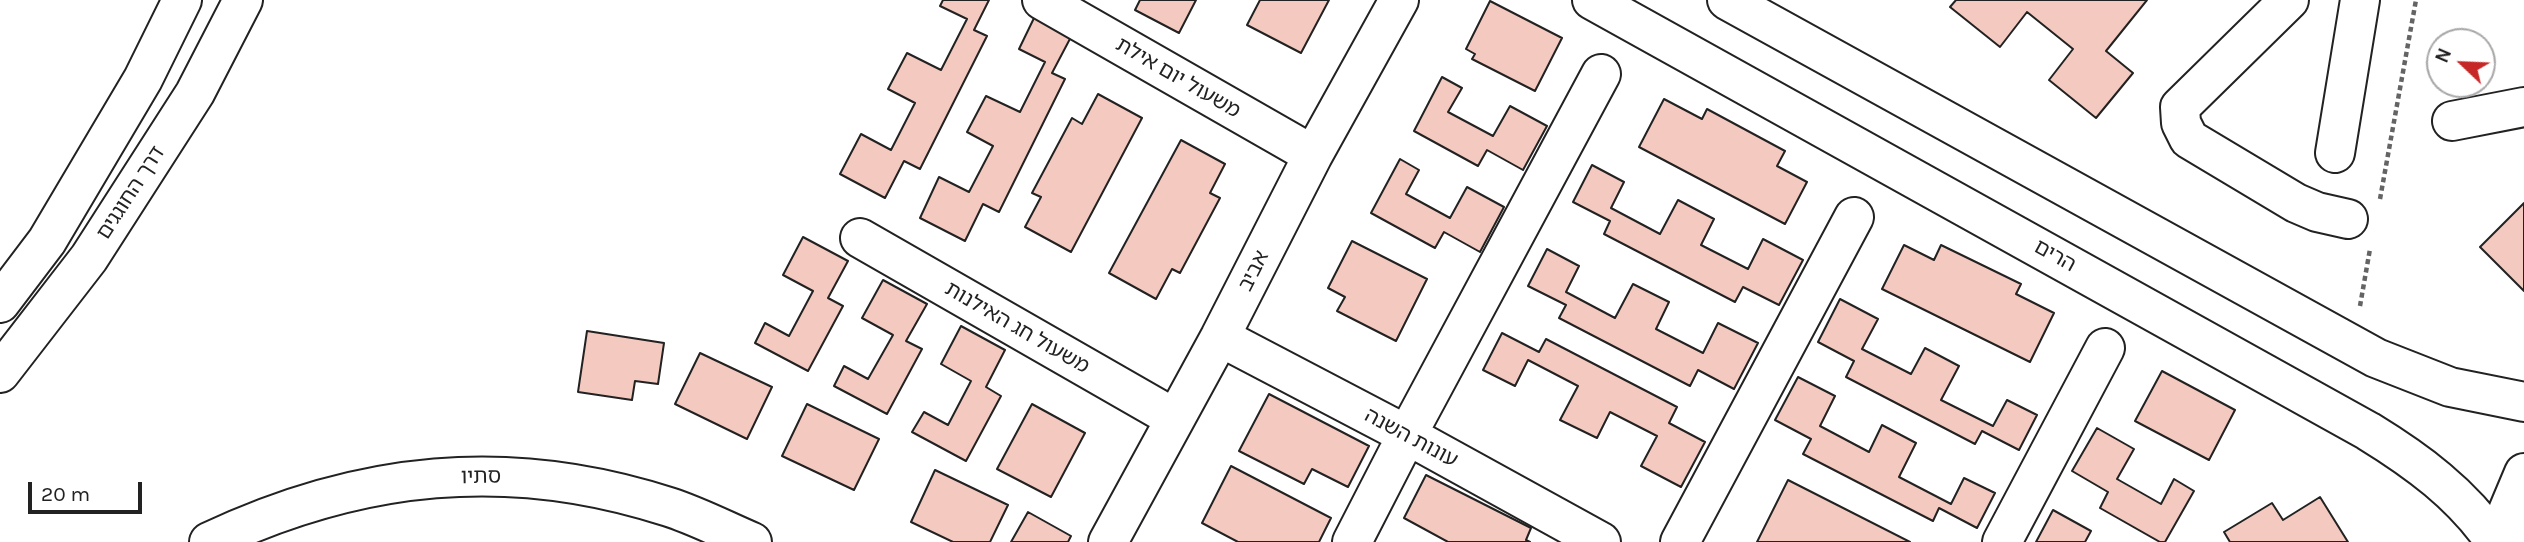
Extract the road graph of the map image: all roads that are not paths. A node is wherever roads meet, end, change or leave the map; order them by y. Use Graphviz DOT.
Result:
graph roads {
  1 [pos="182,0"];
  2 [pos="243,0"];
  3 [pos="1042,0"];
  4 [pos="1399,0"];
  5 [pos="1592,0"];
  6 [pos="1727,0"];
  7 [pos="2289,0"];
  8 [pos="2360,0"];
  9 [pos="1601,74"];
  10 [pos="2524,107"];
  11 [pos="2452,121"];
  12 [pos="2335,153"];
  13 [pos="1313,155"];
  14 [pos="1854,217"];
  15 [pos="2367,219"];
  16 [pos="860,238"];
  17 [pos="0,303"];
  18 [pos="1220,337"];
  19 [pos="2105,348"];
  20 [pos="0,373"];
  21 [pos="2524,402"];
  22 [pos="1174,418"];
  23 [pos="1407,435"];
  24 [pos="2524,473"];
  25 [pos="209,542"];
  26 [pos="752,542"];
  27 [pos="1108,542"];
  28 [pos="1352,542"];
  29 [pos="1601,542"];
  30 [pos="1680,542"];
  31 [pos="2002,542"];
  32 [pos="2496,542"];
  33 [pos="2505,542"];
  1 -- 17 [label="main road"];
  2 -- 20 [label="main road, דרך החוגגים"];
  3 -- 13 [label="main road, משעול יום אילת"];
  4 -- 13 [label="main road, אביב"];
  5 -- 32 [label="main road, הרים"];
  6 -- 21 [label="main road"];
  7 -- 15 [label="main road"];
  8 -- 12 [label="main road"];
  9 -- 23 [label="main road"];
  10 -- 11 [label="main road"];
  13 -- 18 [label="main road, אביב"];
  14 -- 30 [label="main road"];
  16 -- 22 [label="main road, משעול חג האילנות"];
  18 -- 22 [label="main road, אביב"];
  18 -- 23 [label="main road, עונות השנה"];
  19 -- 31 [label="main road"];
  22 -- 27 [label="main road, אביב"];
  23 -- 28 [label="main road"];
  23 -- 29 [label="main road, עונות השנה"];
  24 -- 33 [label="main road"];
  25 -- 26 [label="main road, סתיו"];
}
